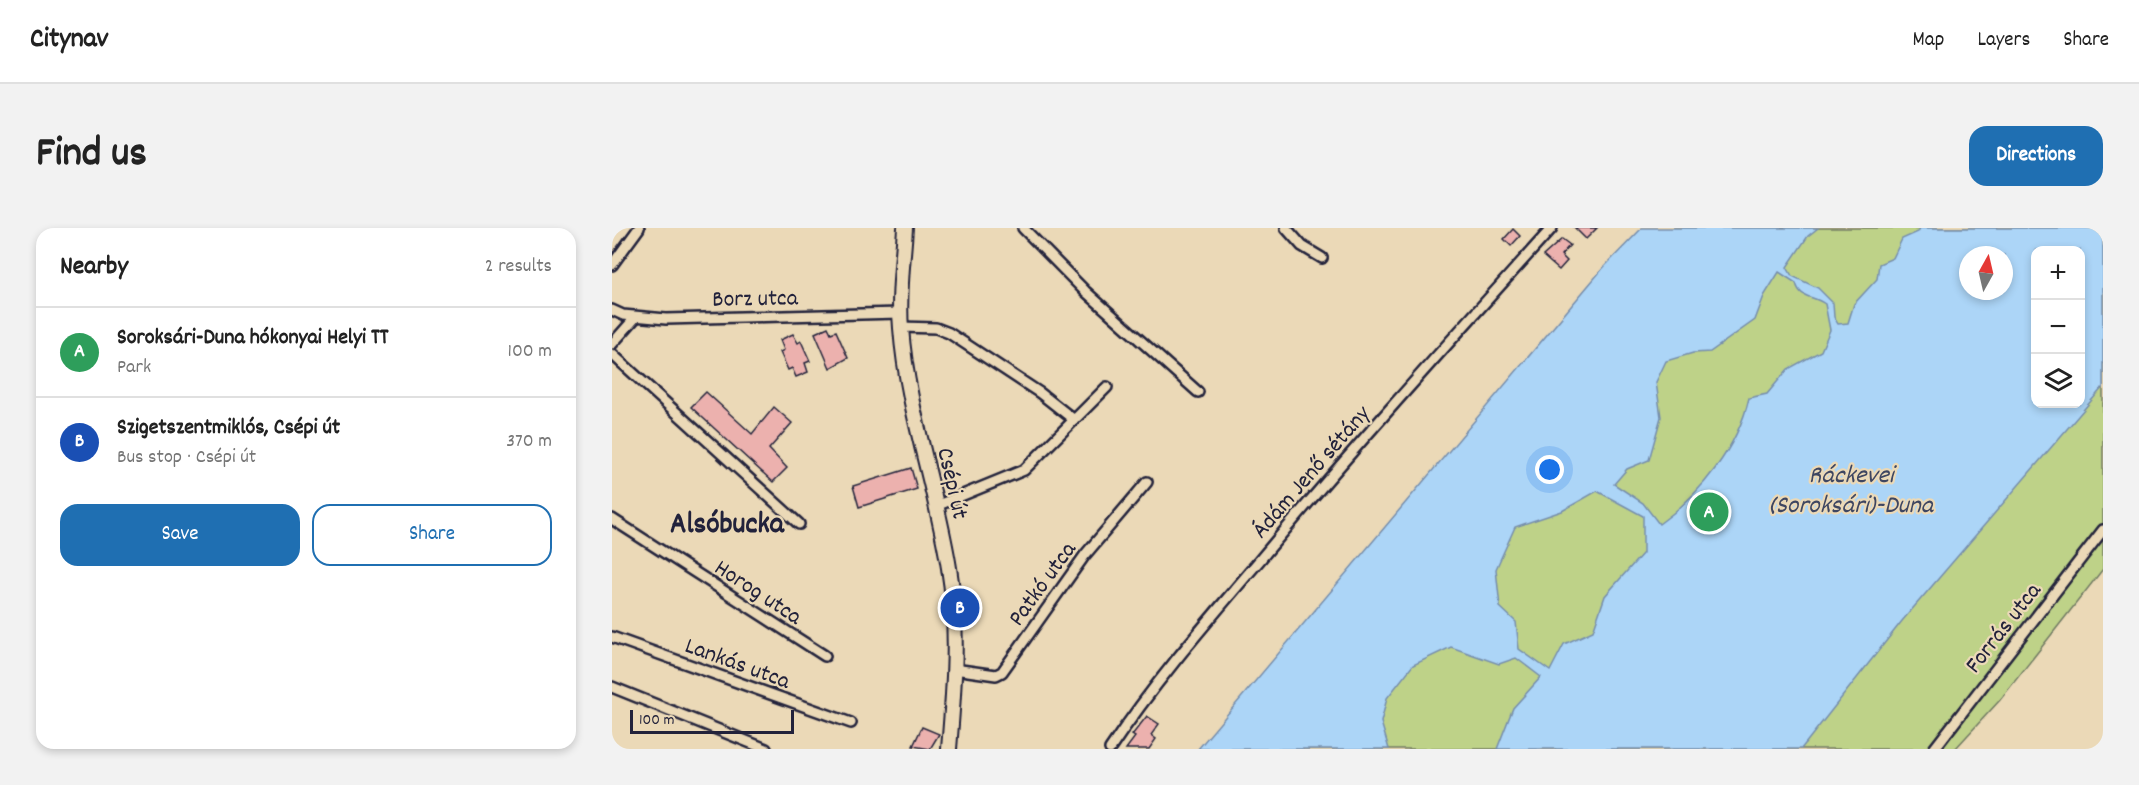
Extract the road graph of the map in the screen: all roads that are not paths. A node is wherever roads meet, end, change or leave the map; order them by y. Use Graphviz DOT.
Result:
graph roads {
  1 [pos="639,228"];
  2 [pos="905,228"];
  3 [pos="1023,228"];
  4 [pos="1286,228"];
  5 [pos="1552,228"];
  6 [pos="1322,258"];
  7 [pos="612,265"];
  8 [pos="612,310"];
  9 [pos="623,315"];
  10 [pos="612,316"];
  11 [pos="636,317"];
  12 [pos="900,320"];
  13 [pos="612,344"];
  14 [pos="612,354"];
  15 [pos="1107,387"];
  16 [pos="1198,392"];
  17 [pos="1073,419"];
  18 [pos="1147,482"];
  19 [pos="936,506"];
  20 [pos="612,519"];
  21 [pos="799,524"];
  22 [pos="2103,530"];
  23 [pos="612,637"];
  24 [pos="825,656"];
  25 [pos="954,669"];
  26 [pos="612,687"];
  27 [pos="851,723"];
  28 [pos="766,749"];
  29 [pos="949,749"];
  30 [pos="1110,749"];
  31 [pos="1934,749"];
  1 -- 7 [label="street"];
  2 -- 12 [label="street, Csépi út"];
  3 -- 16 [label="street"];
  4 -- 6 [label="street"];
  5 -- 30 [label="street, Ádám Jenő sétány"];
  8 -- 9 [label="street, Borz utca"];
  9 -- 10 [label="street"];
  9 -- 11 [label="street, Borz utca"];
  11 -- 12 [label="street, Borz utca"];
  11 -- 13 [label="street"];
  12 -- 17 [label="street, Borz utca"];
  12 -- 19 [label="street, Csépi út"];
  14 -- 21 [label="street"];
  15 -- 17 [label="street"];
  17 -- 19 [label="street"];
  18 -- 25 [label="street, Patkó utca"];
  19 -- 25 [label="street, Csépi út"];
  20 -- 24 [label="street, Horog utca"];
  22 -- 31 [label="street, Forrás utca"];
  23 -- 27 [label="street, Lankás utca"];
  25 -- 29 [label="street, Csépi út"];
  26 -- 28 [label="street"];
}
